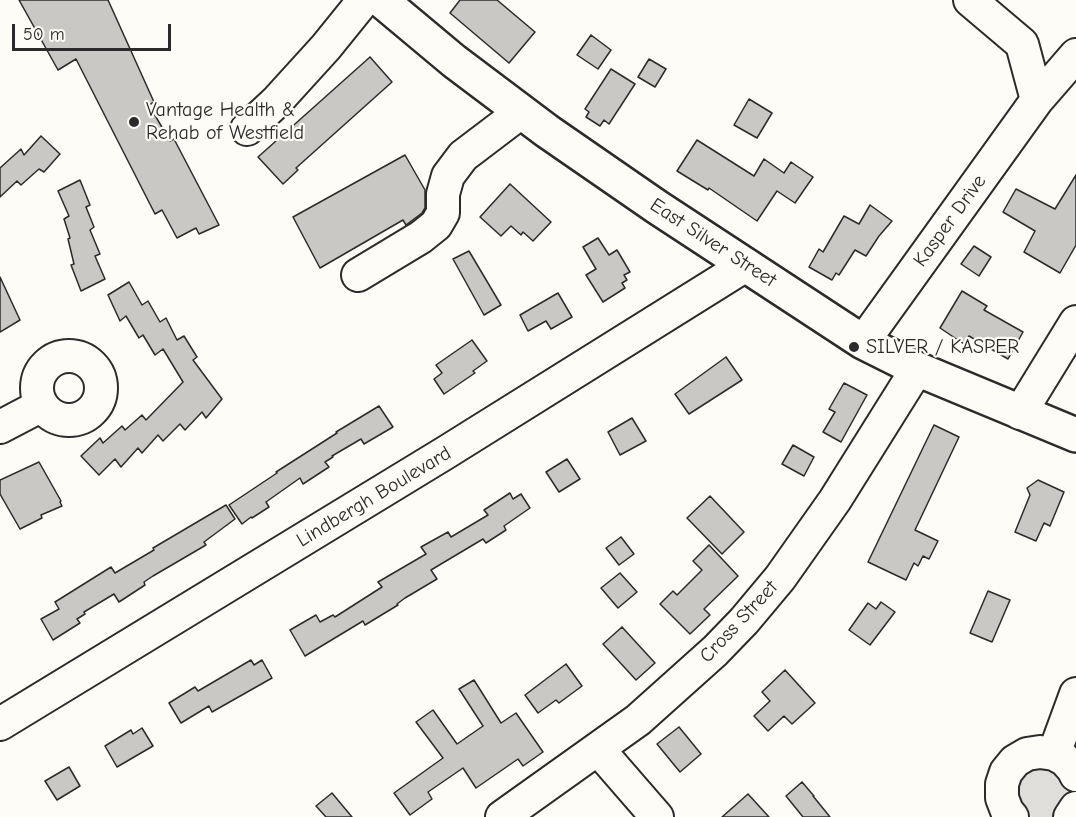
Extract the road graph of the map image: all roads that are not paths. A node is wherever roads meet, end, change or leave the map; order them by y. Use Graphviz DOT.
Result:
graph roads {
  1 [pos="364,0"];
  2 [pos="970,0"];
  3 [pos="397,5"];
  4 [pos="1076,55"];
  5 [pos="1037,100"];
  6 [pos="521,112"];
  7 [pos="247,129"];
  8 [pos="746,265"];
  9 [pos="358,275"];
  10 [pos="1076,322"];
  11 [pos="863,342"];
  12 [pos="916,369"];
  13 [pos="42,405"];
  14 [pos="1020,413"];
  15 [pos="0,427"];
  16 [pos="1076,435"];
  17 [pos="1076,694"];
  18 [pos="0,724"];
  19 [pos="598,749"];
  20 [pos="1065,764"];
  21 [pos="1076,808"];
  22 [pos="502,817"];
  23 [pos="657,817"];
  24 [pos="1012,817"];
  25 [pos="1070,817"];
  1 -- 7 [label="street"];
  2 -- 5 [label="street"];
  3 -- 6 [label="main road, East Silver Street"];
  4 -- 5 [label="street, Kasper Drive"];
  5 -- 11 [label="street, Kasper Drive"];
  6 -- 8 [label="main road, East Silver Street"];
  6 -- 9 [label="street"];
  8 -- 11 [label="main road, East Silver Street"];
  8 -- 18 [label="street, Lindbergh Boulevard"];
  10 -- 14 [label="street"];
  11 -- 12 [label="main road, East Silver Street"];
  12 -- 14 [label="main road, East Silver Street"];
  12 -- 19 [label="street, Cross Street"];
  13 -- 15 [label="street"];
  14 -- 16 [label="main road, East Silver Street"];
  17 -- 20 [label="street"];
  19 -- 22 [label="street, Cross Street"];
  19 -- 23 [label="street"];
  20 -- 24 [label="street"];
  21 -- 25 [label="street"];
}
